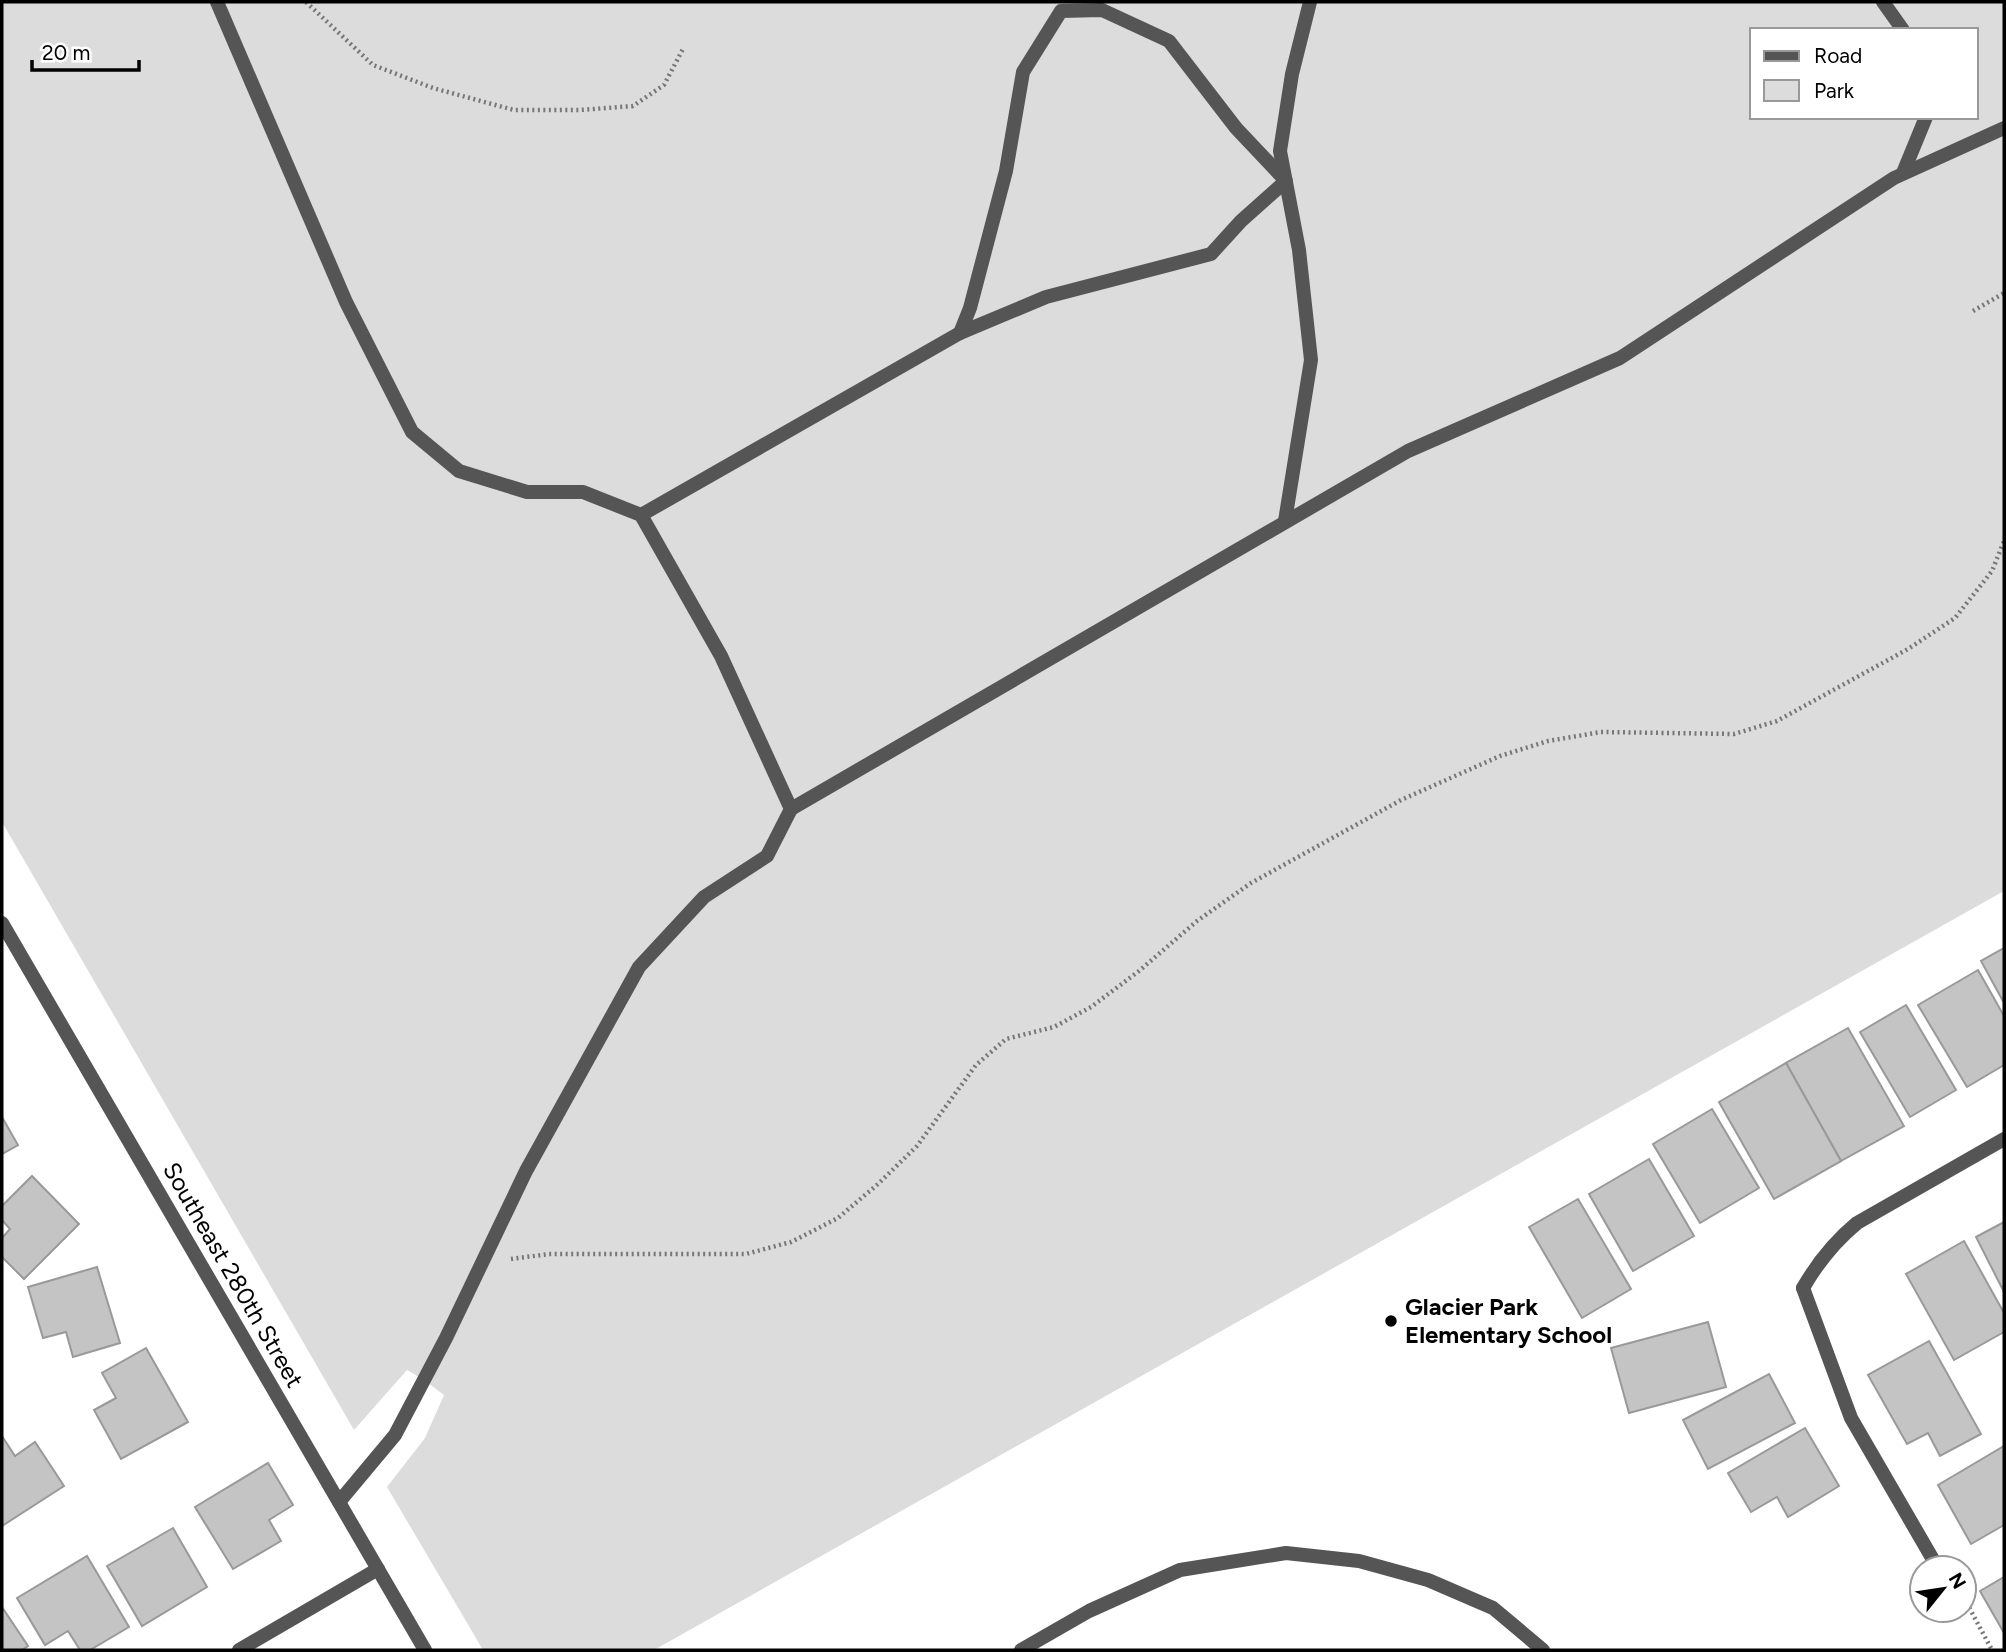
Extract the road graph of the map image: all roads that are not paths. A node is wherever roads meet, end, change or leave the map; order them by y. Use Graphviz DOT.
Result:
graph roads {
  1 [pos="218,2"];
  2 [pos="1310,2"];
  3 [pos="1884,2"];
  4 [pos="1902,28"];
  5 [pos="1925,119"];
  6 [pos="2004,128"];
  7 [pos="1903,173"];
  8 [pos="1286,181"];
  9 [pos="960,334"];
  10 [pos="641,515"];
  11 [pos="1285,522"];
  12 [pos="791,810"];
  13 [pos="2,923"];
  14 [pos="2004,1139"];
  15 [pos="339,1502"];
  16 [pos="1930,1554"];
  17 [pos="378,1569"];
  18 [pos="239,1650"];
  19 [pos="425,1650"];
  20 [pos="1021,1650"];
  21 [pos="1543,1650"];
  1 -- 10 [label="street"];
  2 -- 8 [label="street"];
  3 -- 4 [label="street"];
  5 -- 7 [label="street"];
  6 -- 7 [label="street"];
  7 -- 11 [label="street"];
  8 -- 9 [label="street"];
  8 -- 9 [label="street"];
  8 -- 11 [label="street"];
  9 -- 10 [label="street"];
  10 -- 12 [label="street"];
  11 -- 12 [label="street"];
  12 -- 15 [label="street"];
  13 -- 15 [label="street, Southeast 280th Street"];
  14 -- 16 [label="street"];
  15 -- 17 [label="street, Southeast 280th Street"];
  17 -- 18 [label="street"];
  17 -- 19 [label="street, Southeast 280th Street"];
  20 -- 21 [label="street"];
}
